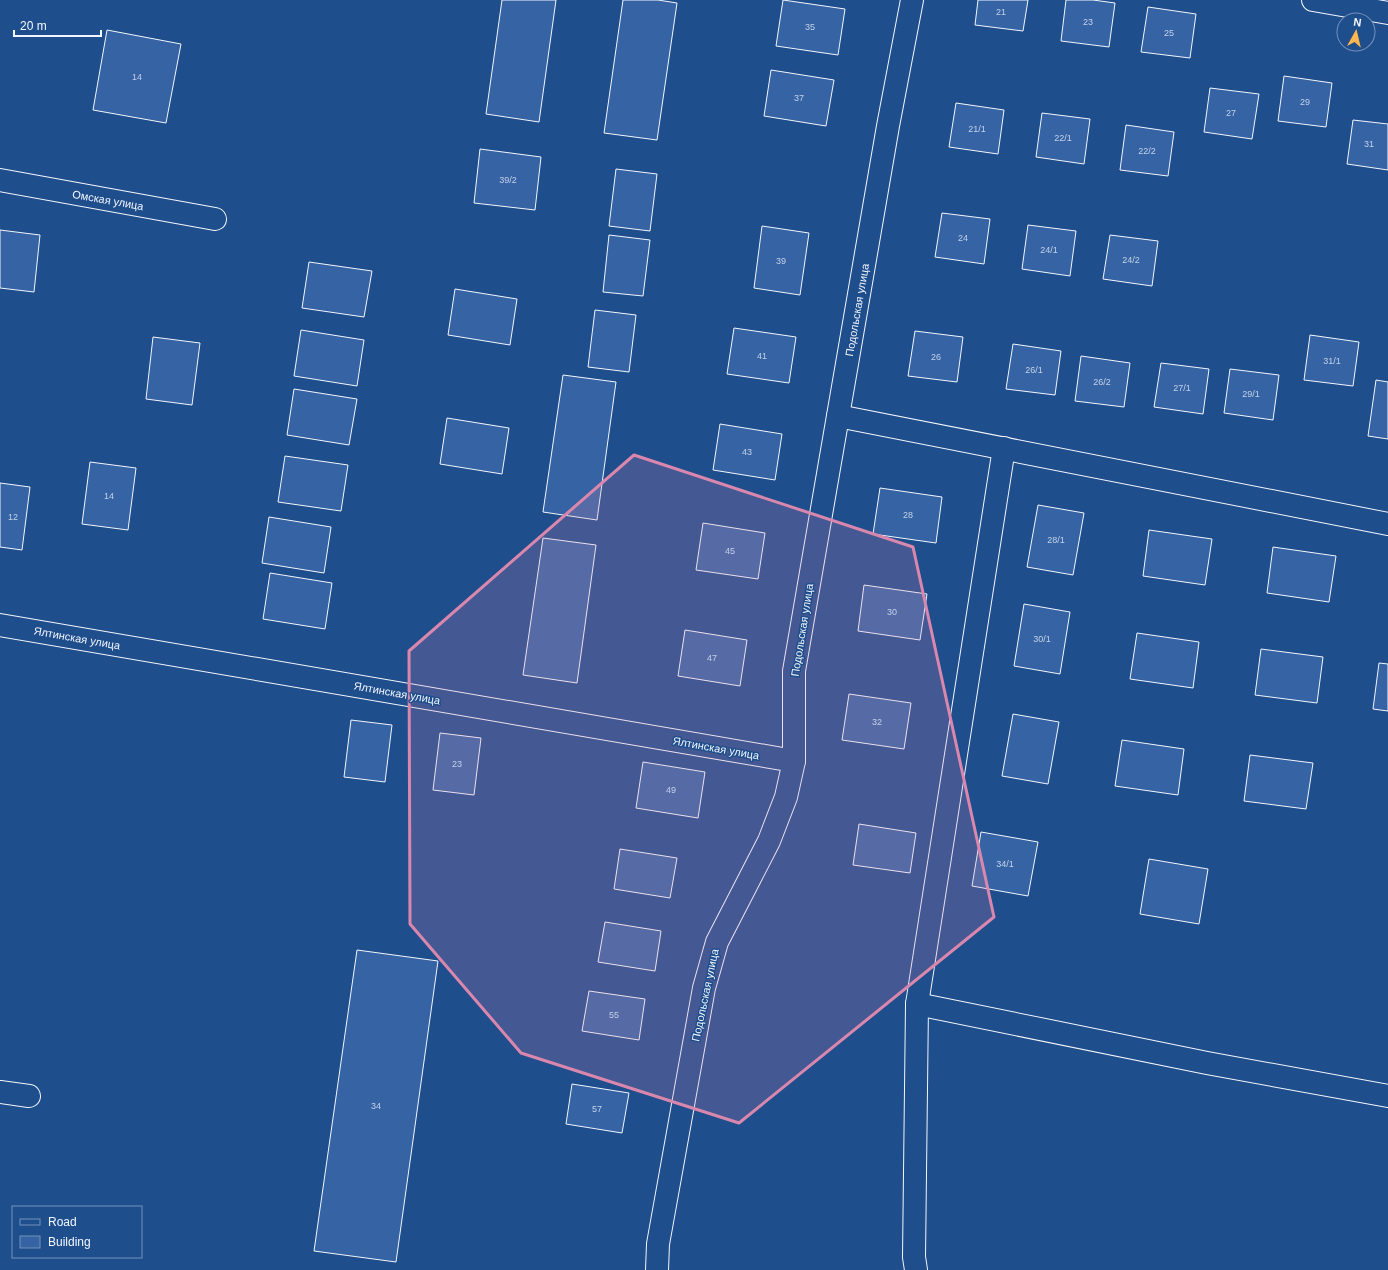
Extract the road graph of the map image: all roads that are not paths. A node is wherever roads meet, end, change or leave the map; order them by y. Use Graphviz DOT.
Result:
graph roads {
  1 [pos="912,0"];
  2 [pos="1313,0"];
  3 [pos="1388,13"];
  4 [pos="0,180"];
  5 [pos="215,219"];
  6 [pos="838,416"];
  7 [pos="1004,448"];
  8 [pos="1388,524"];
  9 [pos="0,625"];
  10 [pos="794,761"];
  11 [pos="917,1004"];
  12 [pos="0,1092"];
  13 [pos="29,1096"];
  14 [pos="1388,1096"];
  15 [pos="657,1270"];
  16 [pos="916,1270"];
  1 -- 6 [label="street, Подольская улица"];
  2 -- 3 [label="street"];
  4 -- 5 [label="street, Омская улица"];
  6 -- 7 [label="street"];
  6 -- 10 [label="street, Подольская улица"];
  7 -- 8 [label="street"];
  7 -- 11 [label="street"];
  9 -- 10 [label="street, Ялтинская улица"];
  10 -- 15 [label="street, Подольская улица"];
  11 -- 14 [label="street"];
  11 -- 16 [label="street"];
  12 -- 13 [label="street"];
}
